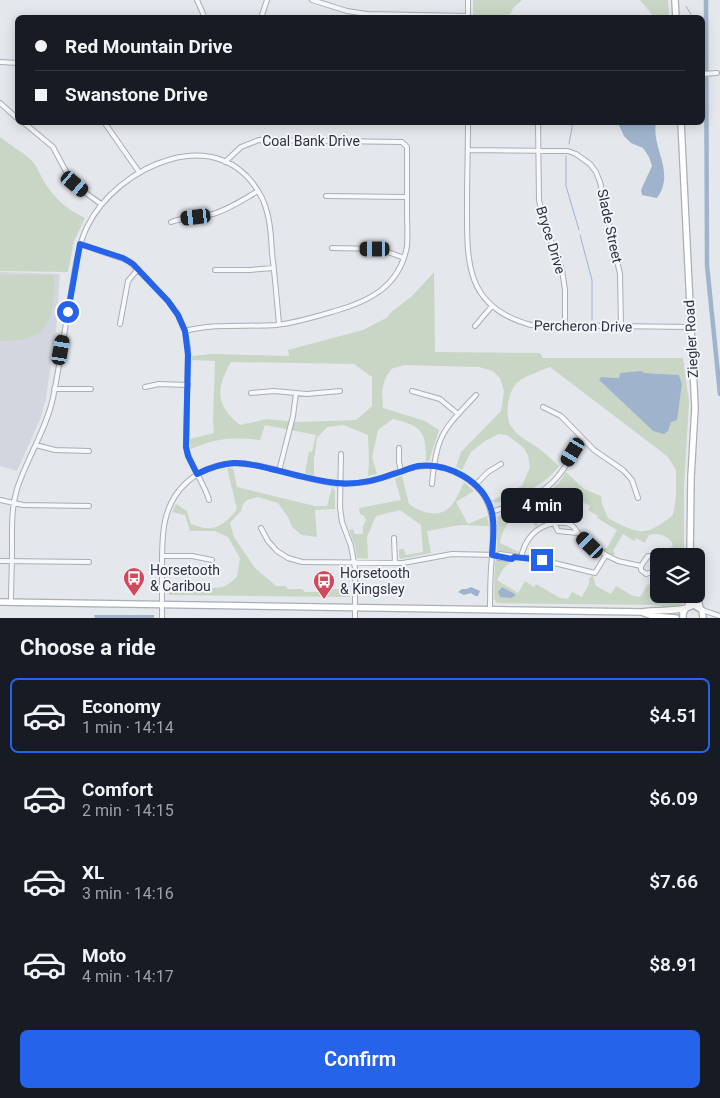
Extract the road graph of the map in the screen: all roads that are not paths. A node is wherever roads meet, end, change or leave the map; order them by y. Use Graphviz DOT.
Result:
graph roads {
  1 [pos="197,0"];
  2 [pos="267,0"];
  3 [pos="312,0"];
  4 [pos="468,0"];
  5 [pos="675,0"];
  6 [pos="204,15"];
  7 [pos="262,15"];
  8 [pos="363,15"];
  9 [pos="468,15"];
  10 [pos="676,15"];
  11 [pos="0,62"];
  12 [pos="15,63"];
  13 [pos="705,74"];
  14 [pos="716,74"];
  15 [pos="0,104"];
  16 [pos="15,116"];
  17 [pos="27,125"];
  18 [pos="106,125"];
  19 [pos="468,125"];
  20 [pos="538,125"];
  21 [pos="681,125"];
  22 [pos="538,149"];
  23 [pos="468,150"];
  24 [pos="225,162"];
  25 [pos="138,172"];
  26 [pos="258,191"];
  27 [pos="326,196"];
  28 [pos="407,197"];
  29 [pos="101,204"];
  30 [pos="171,222"];
  31 [pos="80,244"];
  32 [pos="332,248"];
  33 [pos="404,258"];
  34 [pos="274,268"];
  35 [pos="138,269"];
  36 [pos="214,270"];
  37 [pos="492,306"];
  38 [pos="120,324"];
  39 [pos="279,324"];
  40 [pos="475,326"];
  41 [pos="565,327"];
  42 [pos="621,327"];
  43 [pos="690,327"];
  44 [pos="185,331"];
  45 [pos="188,385"];
  46 [pos="145,386"];
  47 [pos="54,388"];
  48 [pos="91,389"];
  49 [pos="340,391"];
  50 [pos="412,391"];
  51 [pos="296,393"];
  52 [pos="251,394"];
  53 [pos="476,395"];
  54 [pos="543,408"];
  55 [pos="458,414"];
  56 [pos="584,440"];
  57 [pos="36,445"];
  58 [pos="399,448"];
  59 [pos="90,450"];
  60 [pos="341,454"];
  61 [pos="501,464"];
  62 [pos="434,466"];
  63 [pos="279,471"];
  64 [pos="401,471"];
  65 [pos="197,474"];
  66 [pos="340,484"];
  67 [pos="432,484"];
  68 [pos="475,485"];
  69 [pos="638,498"];
  70 [pos="0,500"];
  71 [pos="209,500"];
  72 [pos="14,504"];
  73 [pos="89,506"];
  74 [pos="492,512"];
  75 [pos="554,523"];
  76 [pos="260,528"];
  77 [pos="578,533"];
  78 [pos="394,538"];
  79 [pos="690,548"];
  80 [pos="492,555"];
  81 [pos="606,555"];
  82 [pos="162,556"];
  83 [pos="521,557"];
  84 [pos="0,560"];
  85 [pos="212,560"];
  86 [pos="12,561"];
  87 [pos="89,562"];
  88 [pos="395,563"];
  89 [pos="354,564"];
  90 [pos="641,566"];
  91 [pos="0,602"];
  92 [pos="11,602"];
  93 [pos="688,603"];
  94 [pos="699,603"];
  95 [pos="162,605"];
  96 [pos="687,607"];
  97 [pos="355,608"];
  98 [pos="701,609"];
  99 [pos="490,610"];
  100 [pos="642,612"];
  101 [pos="595,615"];
  102 [pos="720,617"];
  103 [pos="162,618"];
  104 [pos="355,618"];
  105 [pos="676,618"];
  106 [pos="683,618"];
  107 [pos="703,618"];
  1 -- 6 [label="street"];
  2 -- 7 [label="street"];
  3 -- 8 [label="street"];
  4 -- 9 [label="street"];
  5 -- 10 [label="main road"];
  11 -- 12 [label="street"];
  13 -- 14 [label="street"];
  15 -- 16 [label="street"];
  17 -- 29 [label="street"];
  18 -- 25 [label="street"];
  19 -- 23 [label="street, Percheron Drive"];
  20 -- 22 [label="street, Bryce Drive"];
  21 -- 43 [label="main road, Ziegler Road"];
  22 -- 23 [label="street, Slade Street"];
  22 -- 41 [label="street, Bryce Drive"];
  22 -- 42 [label="street, Slade Street"];
  23 -- 37 [label="street, Percheron Drive"];
  24 -- 25 [label="street"];
  24 -- 26 [label="street"];
  24 -- 28 [label="street, Coal Bank Drive"];
  25 -- 29 [label="street"];
  26 -- 30 [label="street"];
  26 -- 34 [label="street"];
  27 -- 28 [label="street"];
  28 -- 33 [label="street"];
  29 -- 31 [label="street"];
  31 -- 35 [label="street"];
  31 -- 47 [label="street"];
  32 -- 33 [label="street"];
  33 -- 39 [label="street"];
  34 -- 36 [label="street"];
  34 -- 39 [label="street"];
  35 -- 38 [label="street"];
  35 -- 44 [label="street"];
  37 -- 40 [label="street"];
  37 -- 41 [label="street, Percheron Drive"];
  39 -- 44 [label="street"];
  41 -- 42 [label="street, Percheron Drive"];
  42 -- 43 [label="street, Percheron Drive"];
  43 -- 79 [label="main road, Ziegler Road"];
  44 -- 45 [label="street"];
  45 -- 46 [label="street"];
  45 -- 65 [label="street"];
  47 -- 48 [label="street"];
  47 -- 57 [label="street"];
  49 -- 51 [label="street"];
  50 -- 55 [label="street"];
  51 -- 52 [label="street"];
  51 -- 63 [label="street"];
  53 -- 55 [label="street"];
  54 -- 56 [label="street"];
  55 -- 62 [label="street"];
  56 -- 69 [label="street"];
  56 -- 74 [label="street"];
  57 -- 59 [label="street"];
  57 -- 72 [label="street"];
  58 -- 64 [label="street"];
  60 -- 66 [label="street"];
  61 -- 68 [label="street"];
  62 -- 64 [label="street"];
  62 -- 67 [label="street"];
  62 -- 68 [label="street"];
  63 -- 65 [label="street"];
  63 -- 66 [label="street"];
  64 -- 66 [label="street"];
  65 -- 71 [label="street"];
  65 -- 82 [label="street"];
  66 -- 89 [label="street"];
  68 -- 74 [label="street"];
  70 -- 72 [label="street"];
  72 -- 73 [label="street"];
  72 -- 86 [label="street"];
  74 -- 80 [label="street"];
  75 -- 77 [label="street"];
  75 -- 77 [label="street"];
  75 -- 83 [label="street"];
  76 -- 89 [label="street"];
  77 -- 81 [label="street"];
  78 -- 88 [label="street"];
  80 -- 83 [label="street"];
  80 -- 88 [label="street"];
  80 -- 99 [label="street"];
  81 -- 83 [label="street"];
  81 -- 90 [label="street"];
  82 -- 85 [label="street"];
  82 -- 95 [label="street"];
  84 -- 86 [label="street"];
  86 -- 87 [label="street"];
  86 -- 92 [label="street"];
  88 -- 89 [label="street"];
  89 -- 97 [label="street"];
  90 -- 90 [label="street"];
  91 -- 92 [label="main road"];
  92 -- 95 [label="main road"];
  93 -- 96 [label="main road"];
  94 -- 98 [label="main road"];
  95 -- 97 [label="main road"];
  95 -- 103 [label="street"];
  96 -- 98 [label="main road"];
  96 -- 100 [label="main road"];
  96 -- 106 [label="main road"];
  97 -- 99 [label="main road"];
  97 -- 104 [label="street"];
  98 -- 102 [label="street"];
  98 -- 107 [label="main road"];
  99 -- 101 [label="main road"];
  100 -- 101 [label="main road"];
  100 -- 105 [label="main road"];
}
